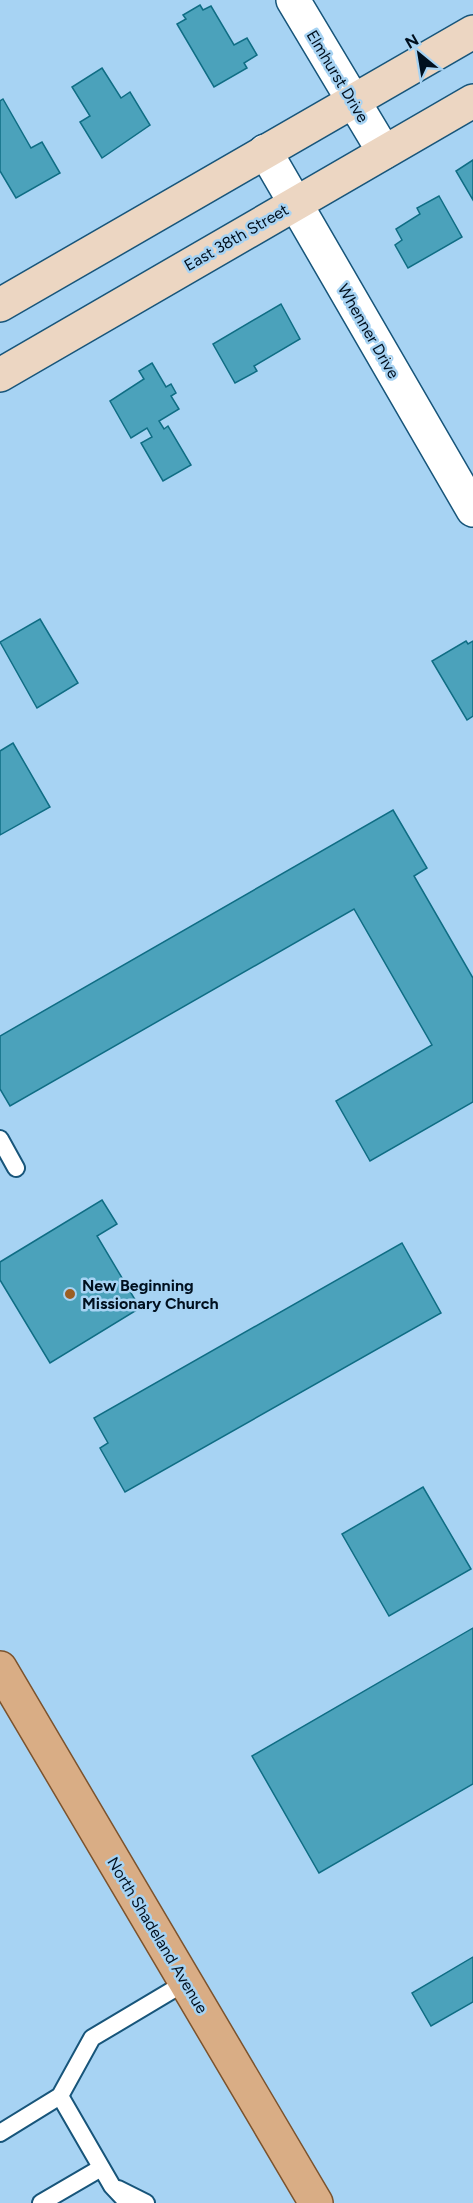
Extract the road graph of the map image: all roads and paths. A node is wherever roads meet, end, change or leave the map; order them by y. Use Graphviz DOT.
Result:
graph roads {
  1 [pos="293,0"];
  2 [pos="473,32"];
  3 [pos="353,101"];
  4 [pos="473,101"];
  5 [pos="266,151"];
  6 [pos="384,152"];
  7 [pos="294,203"];
  8 [pos="0,305"];
  9 [pos="0,375"];
  10 [pos="473,510"];
  11 [pos="0,1139"];
  12 [pos="16,1168"];
  13 [pos="0,1668"];
  14 [pos="186,1982"];
  15 [pos="60,2096"];
  16 [pos="0,2133"];
  17 [pos="101,2168"];
  18 [pos="112,2186"];
  19 [pos="41,2203"];
  20 [pos="117,2203"];
  21 [pos="128,2203"];
  22 [pos="146,2203"];
  23 [pos="316,2203"];
  1 -- 3 [label="street, Elmhurst Drive"];
  2 -- 3 [label="main road"];
  3 -- 5 [label="main road"];
  3 -- 6 [label="street, Elmhurst Drive"];
  4 -- 6 [label="main road, East 38th Street"];
  5 -- 7 [label="street, Whenner Drive"];
  5 -- 8 [label="main road"];
  6 -- 7 [label="main road, East 38th Street"];
  7 -- 9 [label="main road, East 38th Street"];
  7 -- 10 [label="street, Whenner Drive"];
  11 -- 12 [label="lane"];
  13 -- 14 [label="main road, North Shadeland Avenue"];
  14 -- 15 [label="lane"];
  14 -- 23 [label="main road, North Shadeland Avenue"];
  15 -- 16 [label="lane"];
  15 -- 17 [label="lane"];
  17 -- 18 [label="lane"];
  17 -- 19 [label="lane"];
  18 -- 20 [label="lane"];
  18 -- 21 [label="lane"];
  18 -- 22 [label="lane"];
}
